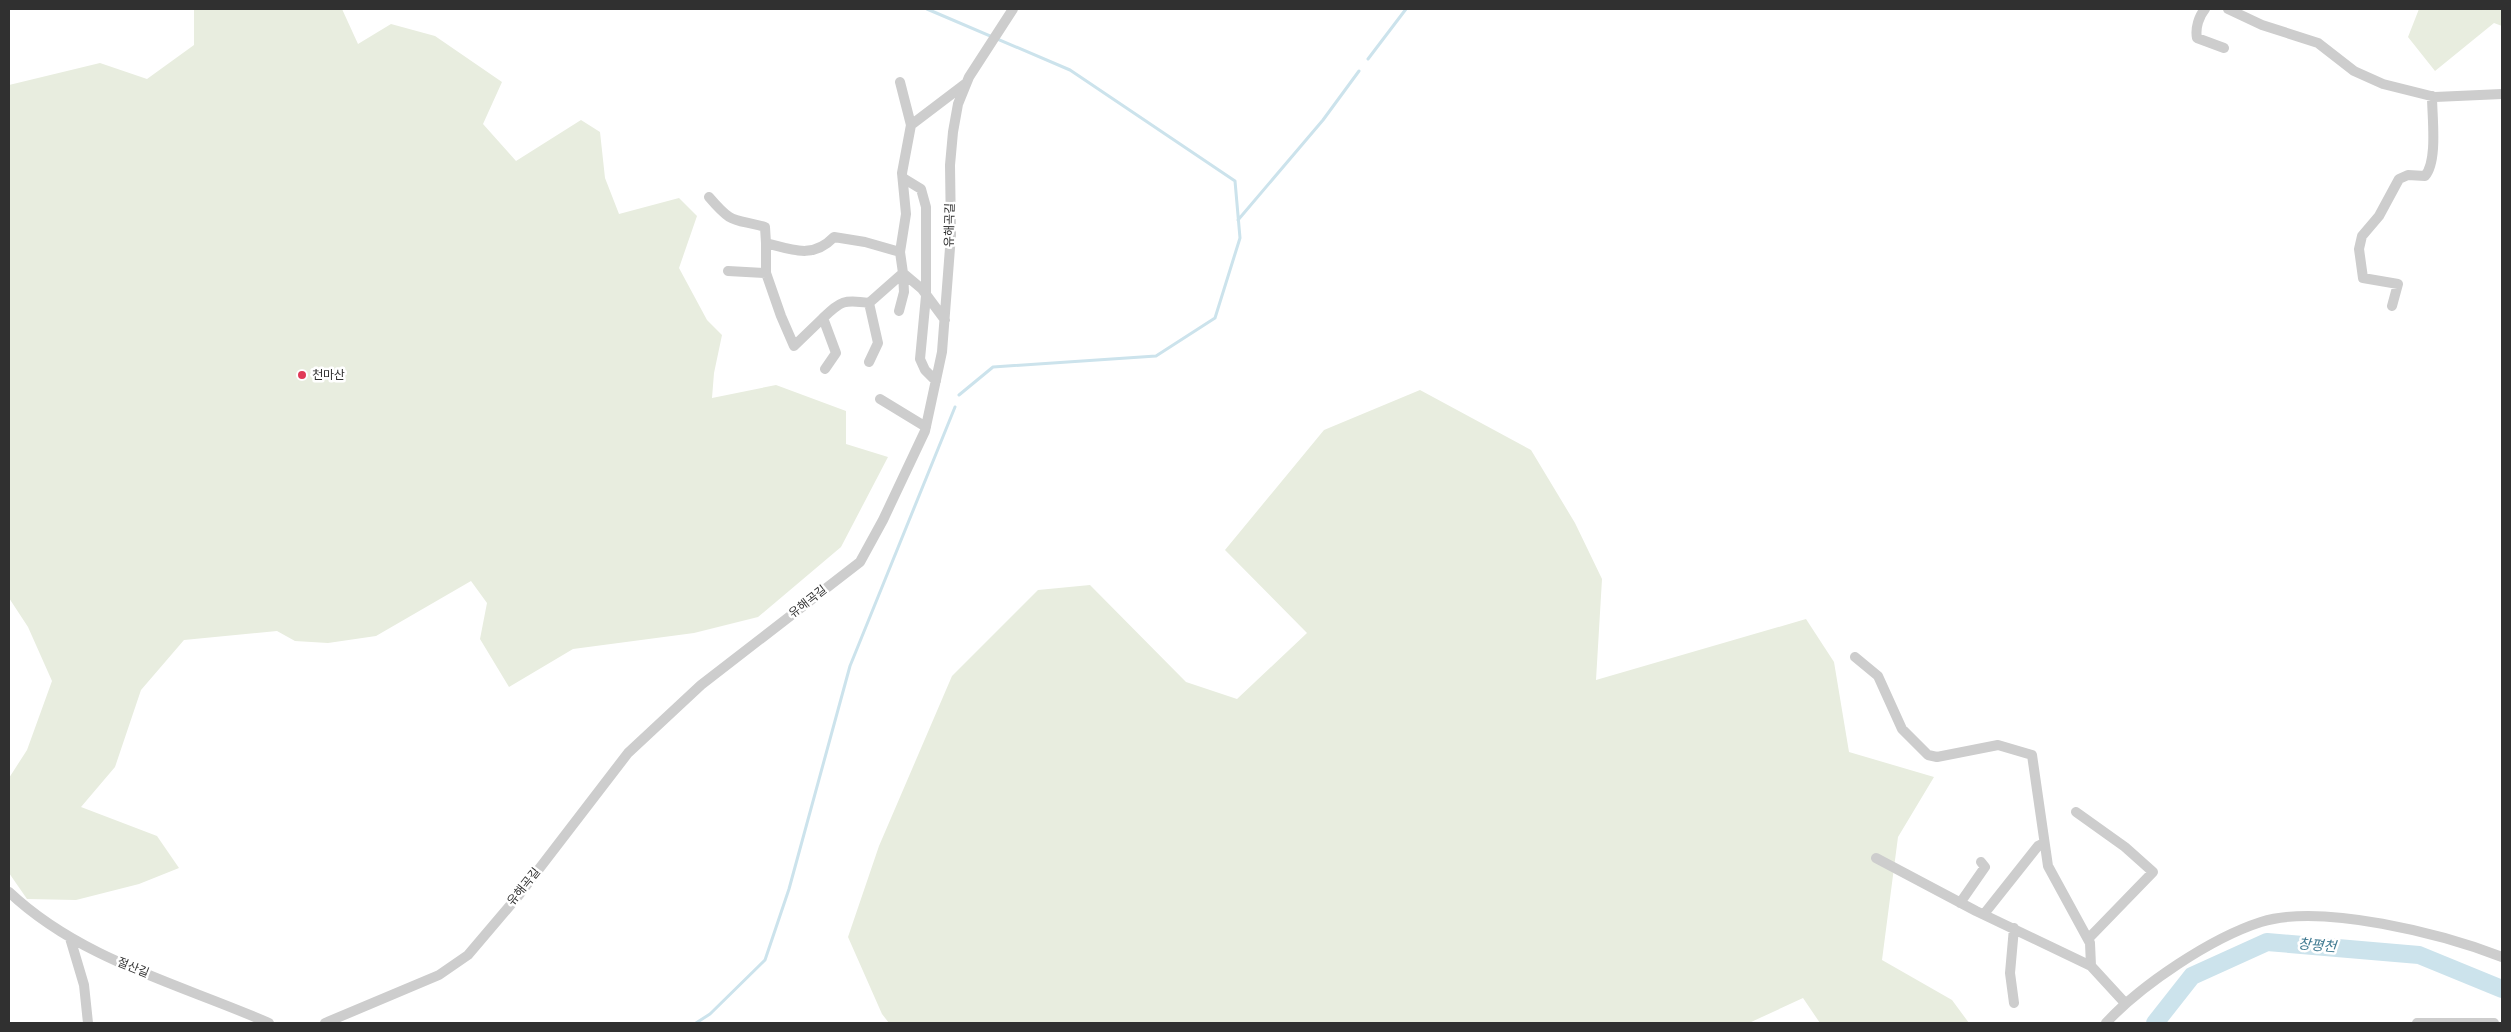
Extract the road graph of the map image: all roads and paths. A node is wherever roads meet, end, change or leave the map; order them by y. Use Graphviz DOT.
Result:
graph roads {
  1 [pos="2206,9"];
  2 [pos="2228,9"];
  3 [pos="1010,12"];
  4 [pos="2224,48"];
  5 [pos="900,82"];
  6 [pos="965,84"];
  7 [pos="2502,94"];
  8 [pos="2432,96"];
  9 [pos="912,125"];
  10 [pos="903,178"];
  11 [pos="709,197"];
  12 [pos="766,244"];
  13 [pos="900,252"];
  14 [pos="728,271"];
  15 [pos="766,273"];
  16 [pos="903,273"];
  17 [pos="926,296"];
  18 [pos="869,303"];
  19 [pos="2392,306"];
  20 [pos="899,311"];
  21 [pos="823,318"];
  22 [pos="945,320"];
  23 [pos="869,362"];
  24 [pos="825,369"];
  25 [pos="936,381"];
  26 [pos="880,399"];
  27 [pos="926,427"];
  28 [pos="1855,657"];
  29 [pos="2076,812"];
  30 [pos="2044,843"];
  31 [pos="1876,858"];
  32 [pos="1981,862"];
  33 [pos="9,892"];
  34 [pos="1960,902"];
  35 [pos="1984,914"];
  36 [pos="2014,928"];
  37 [pos="70,938"];
  38 [pos="2088,939"];
  39 [pos="2502,957"];
  40 [pos="2091,966"];
  41 [pos="2014,1002"];
  42 [pos="2125,1004"];
  43 [pos="88,1023"];
  44 [pos="269,1023"];
  45 [pos="325,1023"];
  46 [pos="2106,1023"];
  47 [pos="2417,1023"];
  48 [pos="2494,1023"];
  1 -- 4 [label="street"];
  2 -- 8 [label="street"];
  3 -- 6 [label="street, 유해곡길"];
  5 -- 9 [label="street"];
  6 -- 9 [label="street"];
  6 -- 22 [label="street, 유해곡길"];
  7 -- 8 [label="street"];
  8 -- 19 [label="street"];
  9 -- 10 [label="street"];
  10 -- 13 [label="street"];
  10 -- 17 [label="street"];
  11 -- 12 [label="street"];
  12 -- 13 [label="street"];
  12 -- 15 [label="street"];
  13 -- 16 [label="street"];
  14 -- 15 [label="street"];
  15 -- 21 [label="street"];
  16 -- 17 [label="street"];
  16 -- 18 [label="street"];
  16 -- 20 [label="street"];
  17 -- 22 [label="street"];
  17 -- 25 [label="street"];
  18 -- 21 [label="street"];
  18 -- 23 [label="street"];
  21 -- 24 [label="street"];
  22 -- 25 [label="street, 유해곡길"];
  25 -- 27 [label="street, 유해곡길"];
  26 -- 27 [label="street"];
  27 -- 45 [label="street, 유해곡길"];
  28 -- 30 [label="street"];
  29 -- 38 [label="street"];
  30 -- 35 [label="street"];
  30 -- 38 [label="street"];
  31 -- 34 [label="street"];
  32 -- 34 [label="street"];
  33 -- 37 [label="street, 절산길"];
  34 -- 35 [label="street"];
  35 -- 36 [label="street"];
  36 -- 40 [label="street"];
  36 -- 41 [label="street"];
  37 -- 43 [label="street"];
  37 -- 44 [label="street, 절산길"];
  38 -- 40 [label="street"];
  39 -- 42 [label="street"];
  40 -- 42 [label="street"];
  42 -- 46 [label="street"];
  47 -- 48 [label="street"];
}
